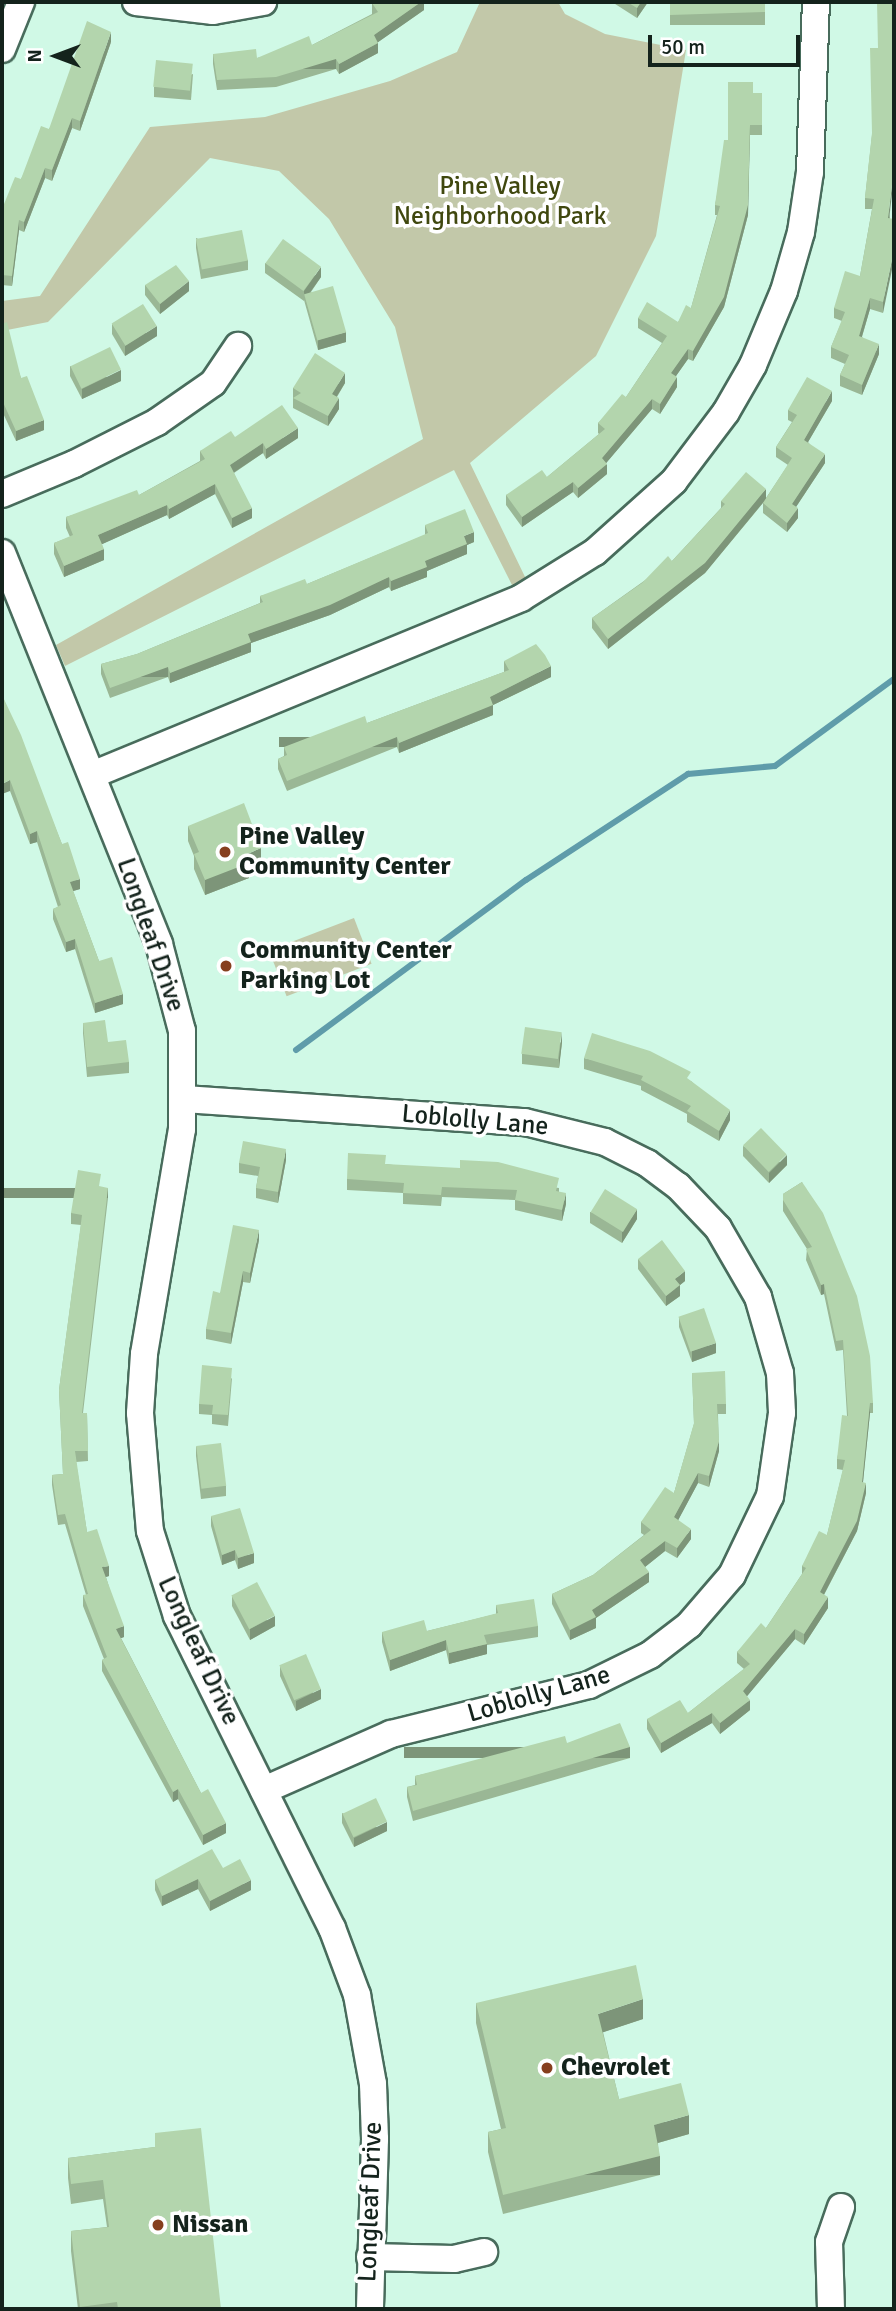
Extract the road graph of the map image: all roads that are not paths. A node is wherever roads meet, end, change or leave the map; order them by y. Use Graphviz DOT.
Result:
graph roads {
  1 [pos="21,2"];
  2 [pos="136,2"];
  3 [pos="263,2"];
  4 [pos="816,2"];
  5 [pos="2,49"];
  6 [pos="239,345"];
  7 [pos="2,495"];
  8 [pos="2,553"];
  9 [pos="92,775"];
  10 [pos="184,1099"];
  11 [pos="264,1790"];
  12 [pos="841,2207"];
  13 [pos="484,2252"];
  14 [pos="370,2257"];
  15 [pos="370,2309"];
  16 [pos="831,2309"];
  1 -- 5 [label="street"];
  2 -- 3 [label="street"];
  4 -- 9 [label="street"];
  6 -- 7 [label="street"];
  8 -- 9 [label="street, Longleaf Drive"];
  9 -- 10 [label="street, Longleaf Drive"];
  10 -- 11 [label="street, Longleaf Drive"];
  10 -- 11 [label="street, Loblolly Lane"];
  11 -- 14 [label="street, Longleaf Drive"];
  12 -- 16 [label="street"];
  13 -- 14 [label="street"];
  14 -- 15 [label="street, Longleaf Drive"];
}
